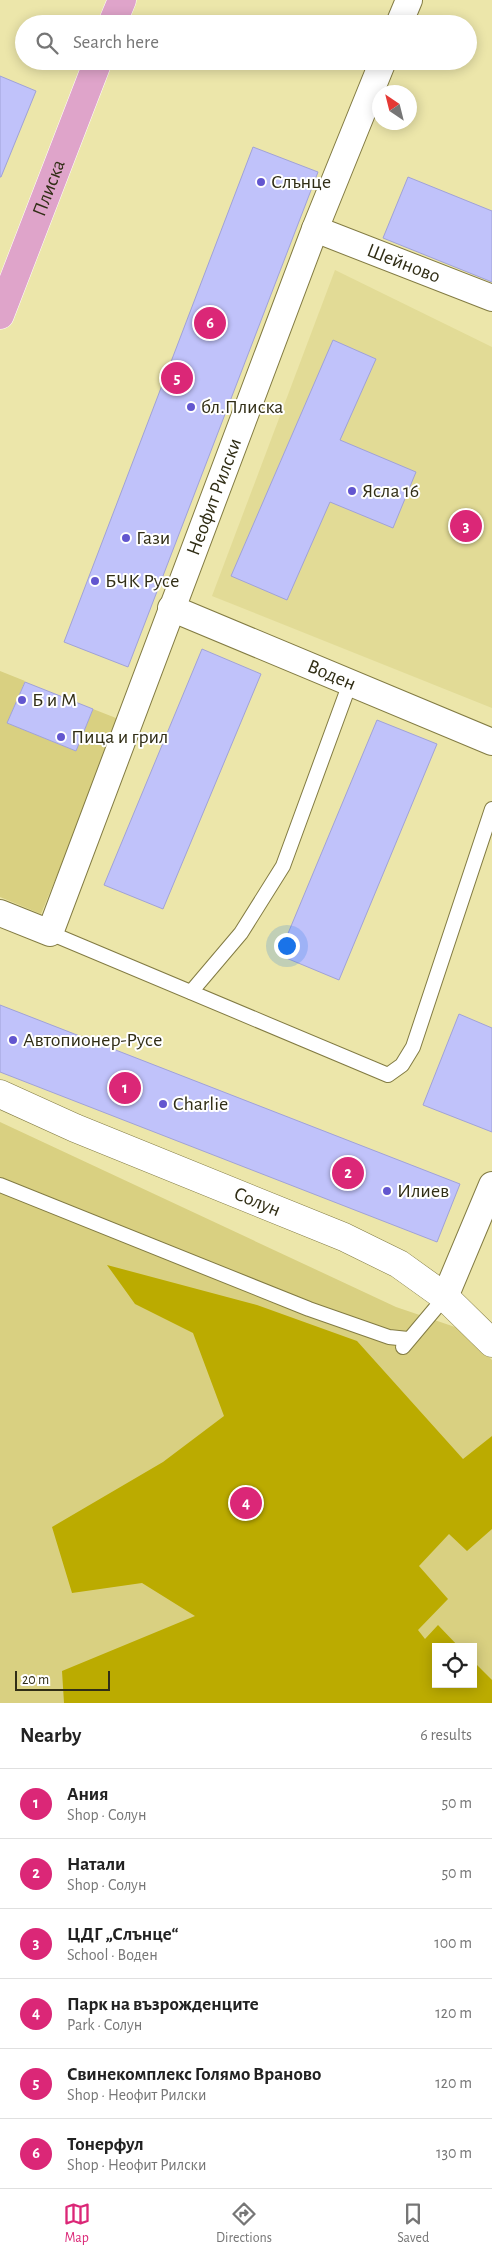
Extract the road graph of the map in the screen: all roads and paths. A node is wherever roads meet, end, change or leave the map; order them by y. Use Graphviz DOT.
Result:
graph roads {
  1 [pos="122,0"];
  2 [pos="408,0"];
  3 [pos="116,15"];
  4 [pos="402,15"];
  5 [pos="95,70"];
  6 [pos="379,70"];
  7 [pos="315,230"];
  8 [pos="492,298"];
  9 [pos="0,315"];
  10 [pos="172,608"];
  11 [pos="350,682"];
  12 [pos="492,742"];
  13 [pos="492,809"];
  14 [pos="0,913"];
  15 [pos="50,933"];
  16 [pos="191,992"];
  17 [pos="0,1094"];
  18 [pos="0,1185"];
  19 [pos="491,1188"];
  20 [pos="445,1297"];
  21 [pos="492,1343"];
  1 -- 3 [label="main road"];
  2 -- 4 [label="street"];
  5 -- 9 [label="main road, Плиска"];
  6 -- 7 [label="street, Неофит Рилски"];
  7 -- 8 [label="street, Шейново"];
  7 -- 10 [label="street, Неофит Рилски"];
  10 -- 11 [label="street, Воден"];
  10 -- 15 [label="street, Неофит Рилски"];
  11 -- 12 [label="street, Воден"];
  11 -- 16 [label="lane"];
  13 -- 16 [label="lane"];
  14 -- 15 [label="street"];
  15 -- 16 [label="lane"];
  17 -- 20 [label="street, Солун"];
  18 -- 20 [label="lane"];
  19 -- 20 [label="street"];
  20 -- 21 [label="street, Солун"];
}
